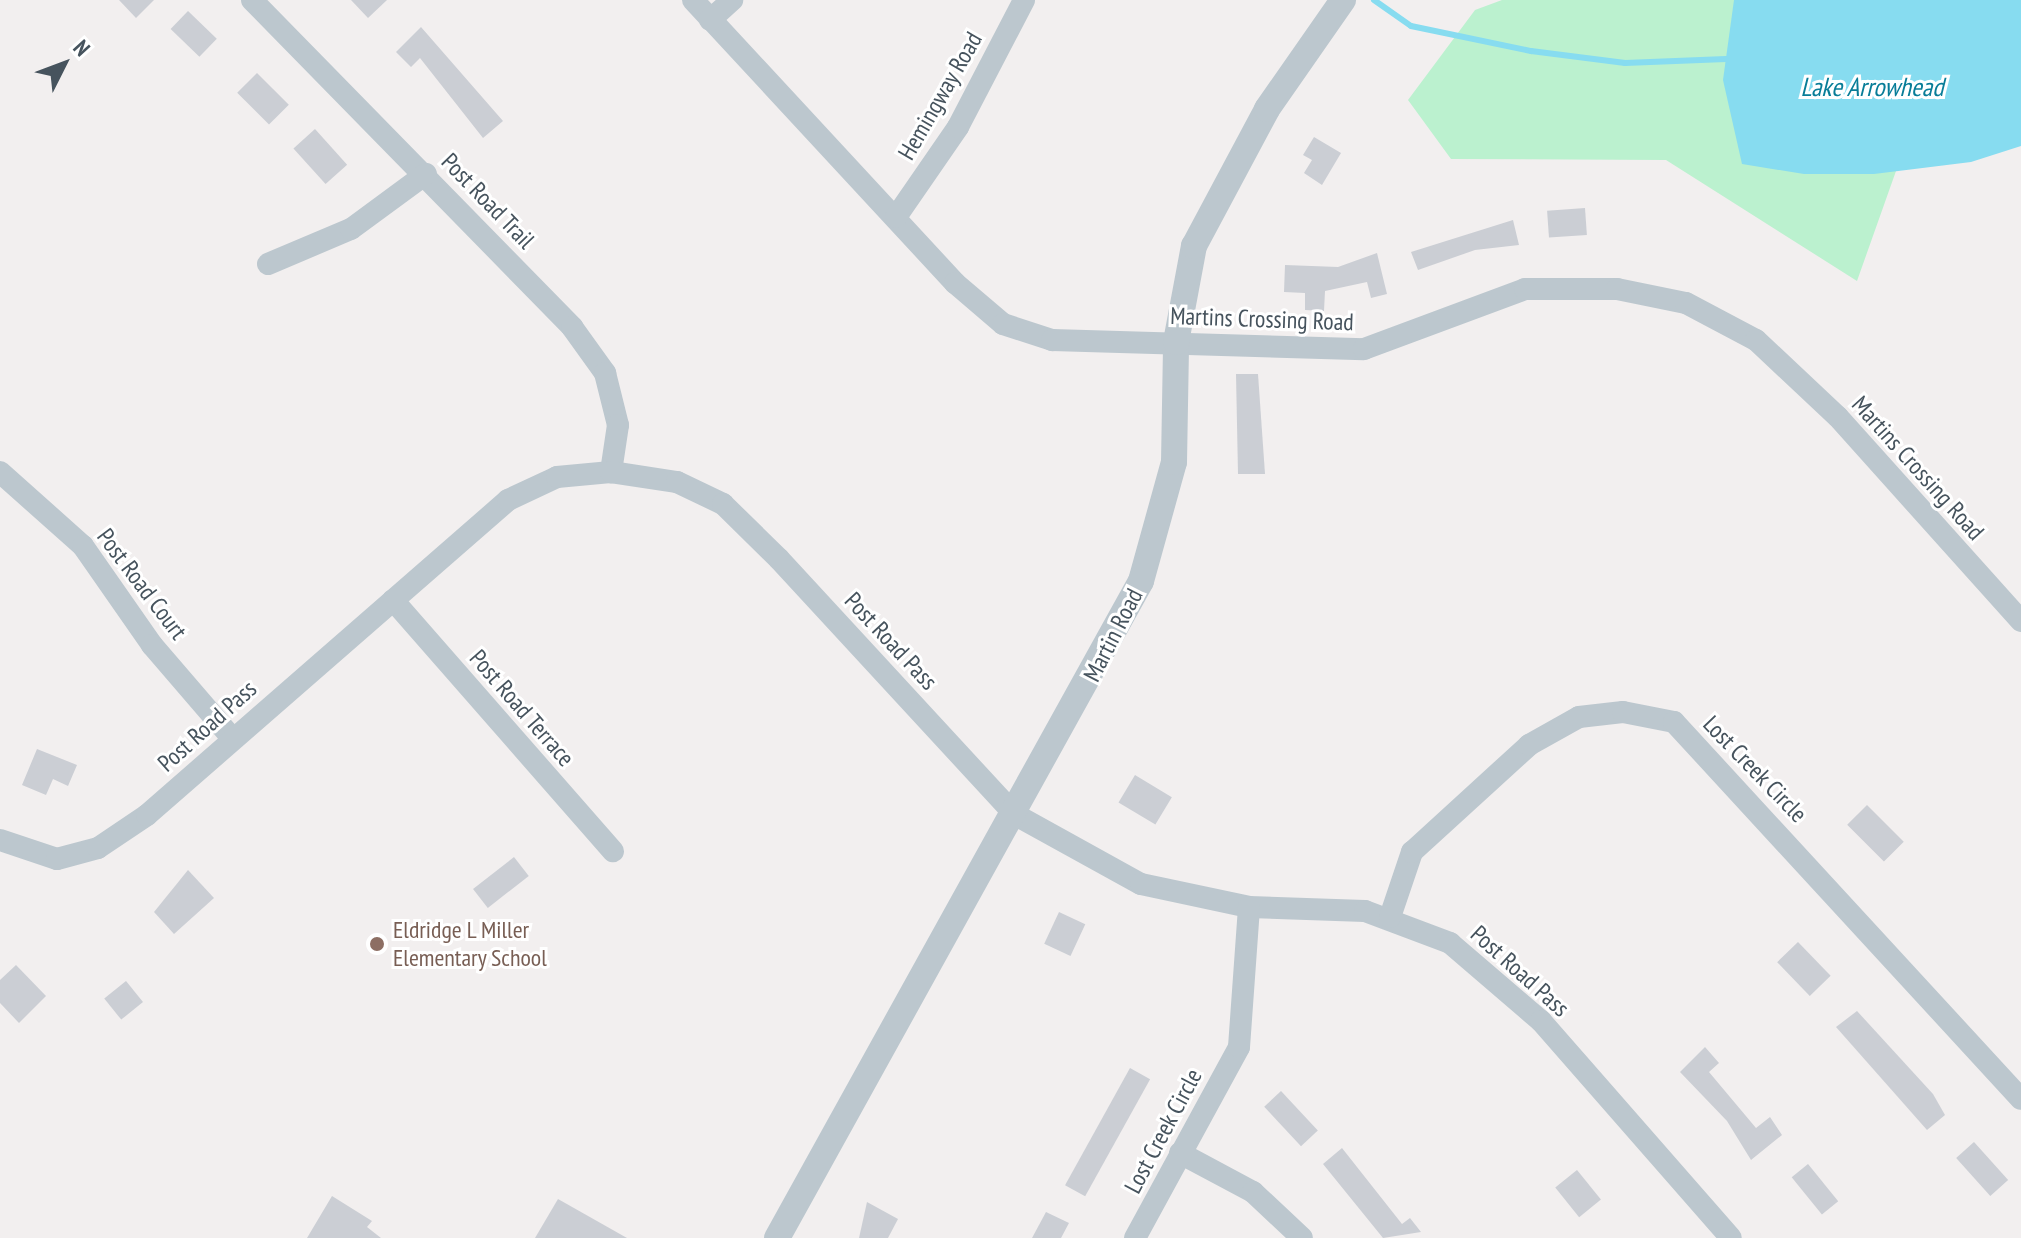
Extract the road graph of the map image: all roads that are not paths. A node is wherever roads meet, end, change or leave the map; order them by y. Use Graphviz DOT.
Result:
graph roads {
  1 [pos="252,0"];
  2 [pos="693,0"];
  3 [pos="732,0"];
  4 [pos="1024,0"];
  5 [pos="1343,0"];
  6 [pos="710,20"];
  7 [pos="426,174"];
  8 [pos="896,217"];
  9 [pos="268,264"];
  10 [pos="1176,342"];
  11 [pos="0,472"];
  12 [pos="611,472"];
  13 [pos="393,600"];
  14 [pos="2021,621"];
  15 [pos="232,738"];
  16 [pos="1014,814"];
  17 [pos="0,840"];
  18 [pos="613,851"];
  19 [pos="1249,907"];
  20 [pos="1390,917"];
  21 [pos="2021,1099"];
  22 [pos="1180,1153"];
  23 [pos="777,1238"];
  24 [pos="1135,1238"];
  25 [pos="1302,1238"];
  26 [pos="1731,1238"];
  1 -- 7 [label="street, Post Road Trail"];
  2 -- 6 [label="street, Martins Crossing Road"];
  3 -- 6 [label="street"];
  4 -- 8 [label="street, Hemingway Road"];
  5 -- 10 [label="street, Martin Road"];
  6 -- 8 [label="street, Martins Crossing Road"];
  7 -- 9 [label="street"];
  7 -- 12 [label="street, Post Road Trail"];
  8 -- 10 [label="street, Martins Crossing Road"];
  10 -- 14 [label="street, Martins Crossing Road"];
  10 -- 16 [label="street, Martin Road"];
  11 -- 15 [label="street, Post Road Court"];
  12 -- 13 [label="street, Post Road Pass"];
  12 -- 16 [label="street, Post Road Pass"];
  13 -- 15 [label="street, Post Road Pass"];
  13 -- 18 [label="street, Post Road Terrace"];
  15 -- 17 [label="street, Post Road Pass"];
  16 -- 19 [label="street, Post Road Pass"];
  16 -- 23 [label="street, Martin Road"];
  19 -- 20 [label="street, Post Road Pass"];
  19 -- 22 [label="street, Lost Creek Circle"];
  20 -- 21 [label="street, Lost Creek Circle"];
  20 -- 26 [label="street, Post Road Pass"];
  22 -- 24 [label="street, Lost Creek Circle"];
  22 -- 25 [label="street"];
}
